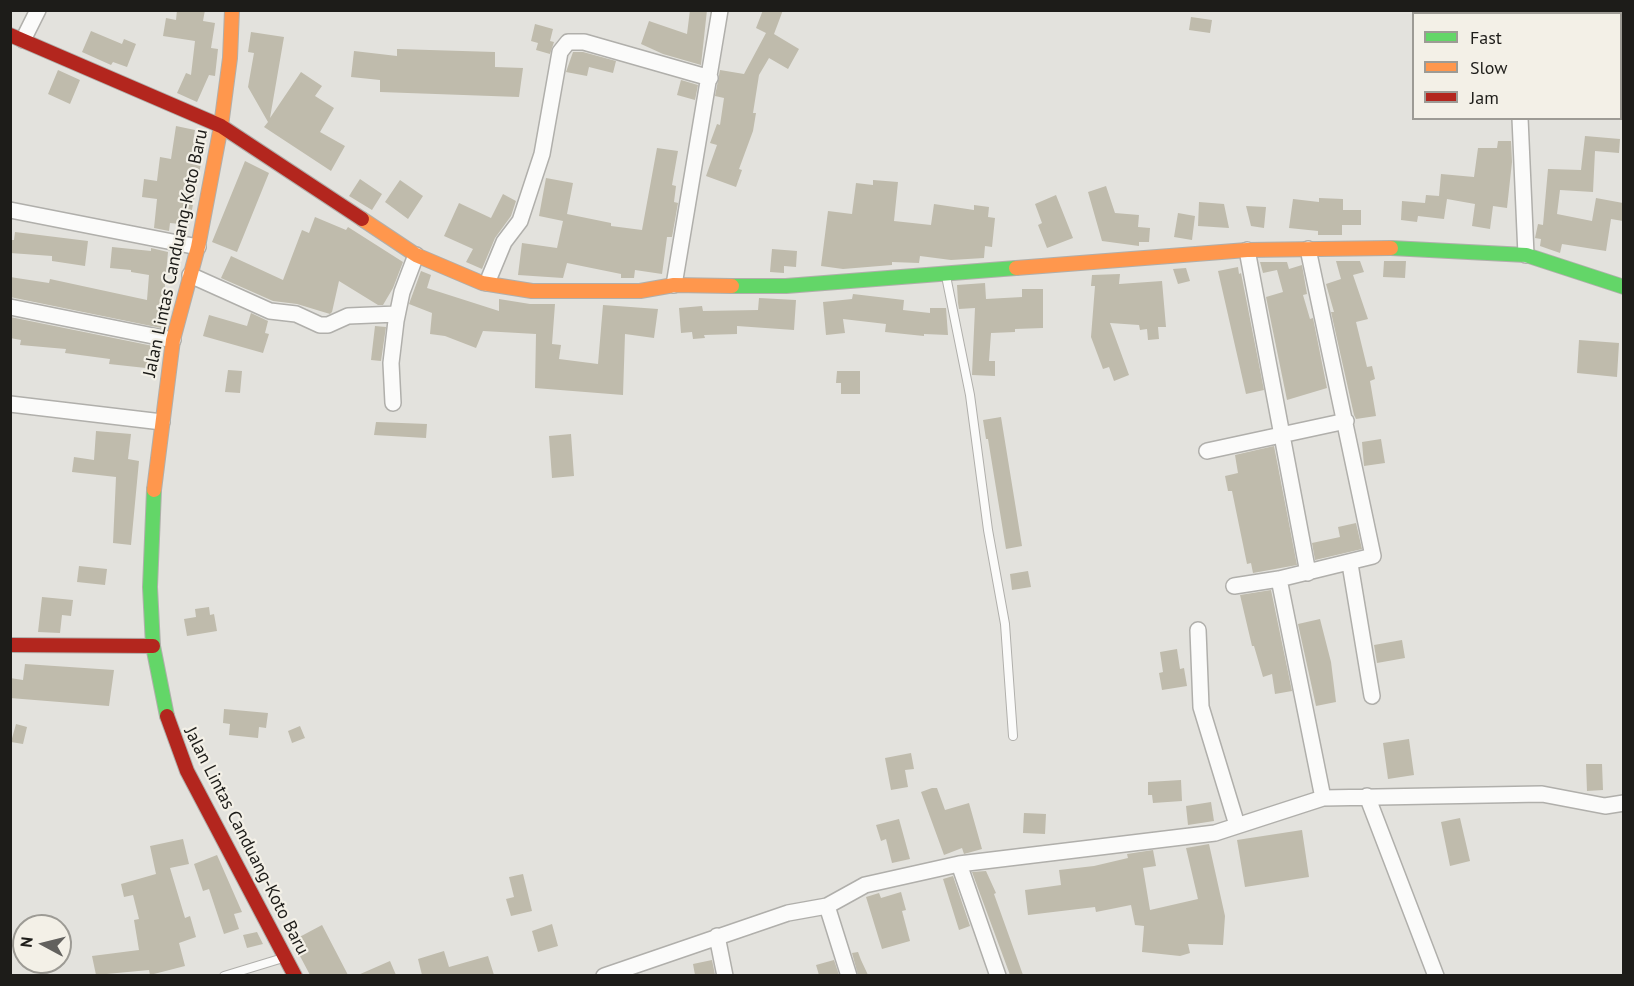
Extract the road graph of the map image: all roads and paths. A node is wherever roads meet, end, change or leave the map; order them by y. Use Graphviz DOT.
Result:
graph roads {
  1 [pos="38,10"];
  2 [pos="232,10"];
  3 [pos="720,10"];
  4 [pos="17,38"];
  5 [pos="710,78"];
  6 [pos="1520,120"];
  7 [pos="221,126"];
  8 [pos="10,210"];
  9 [pos="198,247"];
  10 [pos="1308,249"];
  11 [pos="1247,250"];
  12 [pos="416,255"];
  13 [pos="1526,255"];
  14 [pos="946,274"];
  15 [pos="190,275"];
  16 [pos="487,283"];
  17 [pos="674,285"];
  18 [pos="1623,287"];
  19 [pos="10,307"];
  20 [pos="397,314"];
  21 [pos="173,340"];
  22 [pos="393,403"];
  23 [pos="10,404"];
  24 [pos="1346,421"];
  25 [pos="162,422"];
  26 [pos="1282,433"];
  27 [pos="1207,451"];
  28 [pos="1350,564"];
  29 [pos="1308,573"];
  30 [pos="1279,579"];
  31 [pos="1234,586"];
  32 [pos="1198,630"];
  33 [pos="10,645"];
  34 [pos="153,646"];
  35 [pos="1372,696"];
  36 [pos="1013,736"];
  37 [pos="1367,796"];
  38 [pos="1323,798"];
  39 [pos="1623,803"];
  40 [pos="1237,825"];
  41 [pos="959,864"];
  42 [pos="826,906"];
  43 [pos="717,936"];
  44 [pos="285,958"];
  45 [pos="224,975"];
  46 [pos="295,975"];
  47 [pos="604,975"];
  48 [pos="725,975"];
  49 [pos="849,975"];
  50 [pos="998,975"];
  51 [pos="1436,975"];
  1 -- 4 [label="street"];
  2 -- 7 [label="street, Jalan Lintas Canduang-Koto Baru"];
  3 -- 5 [label="street"];
  4 -- 7 [label="street"];
  5 -- 16 [label="street"];
  5 -- 17 [label="street"];
  6 -- 13 [label="street"];
  7 -- 9 [label="street, Jalan Lintas Canduang-Koto Baru"];
  7 -- 12 [label="street"];
  8 -- 9 [label="street"];
  9 -- 15 [label="street, Jalan Lintas Canduang-Koto Baru"];
  10 -- 11 [label="street"];
  10 -- 13 [label="street"];
  10 -- 24 [label="street"];
  11 -- 14 [label="street"];
  11 -- 26 [label="street"];
  12 -- 16 [label="street"];
  12 -- 20 [label="street"];
  13 -- 18 [label="street"];
  14 -- 17 [label="street"];
  14 -- 36 [label="lane"];
  15 -- 20 [label="street"];
  15 -- 21 [label="street, Jalan Lintas Canduang-Koto Baru"];
  16 -- 17 [label="street"];
  19 -- 21 [label="street"];
  20 -- 22 [label="street"];
  21 -- 25 [label="street, Jalan Lintas Canduang-Koto Baru"];
  23 -- 25 [label="street"];
  24 -- 26 [label="street"];
  24 -- 28 [label="street"];
  25 -- 34 [label="street, Jalan Lintas Canduang-Koto Baru"];
  26 -- 27 [label="street"];
  26 -- 29 [label="street"];
  28 -- 29 [label="street"];
  28 -- 35 [label="street"];
  29 -- 30 [label="street"];
  30 -- 31 [label="street"];
  30 -- 38 [label="street"];
  32 -- 40 [label="street"];
  33 -- 34 [label="street"];
  34 -- 44 [label="street, Jalan Lintas Canduang-Koto Baru"];
  37 -- 38 [label="street"];
  37 -- 39 [label="street"];
  37 -- 51 [label="street"];
  38 -- 40 [label="street"];
  40 -- 41 [label="street"];
  41 -- 42 [label="street"];
  41 -- 50 [label="street"];
  42 -- 43 [label="street"];
  42 -- 49 [label="street"];
  43 -- 47 [label="street"];
  43 -- 48 [label="street"];
  44 -- 45 [label="lane"];
  44 -- 46 [label="street, Jalan Lintas Canduang-Koto Baru"];
}
